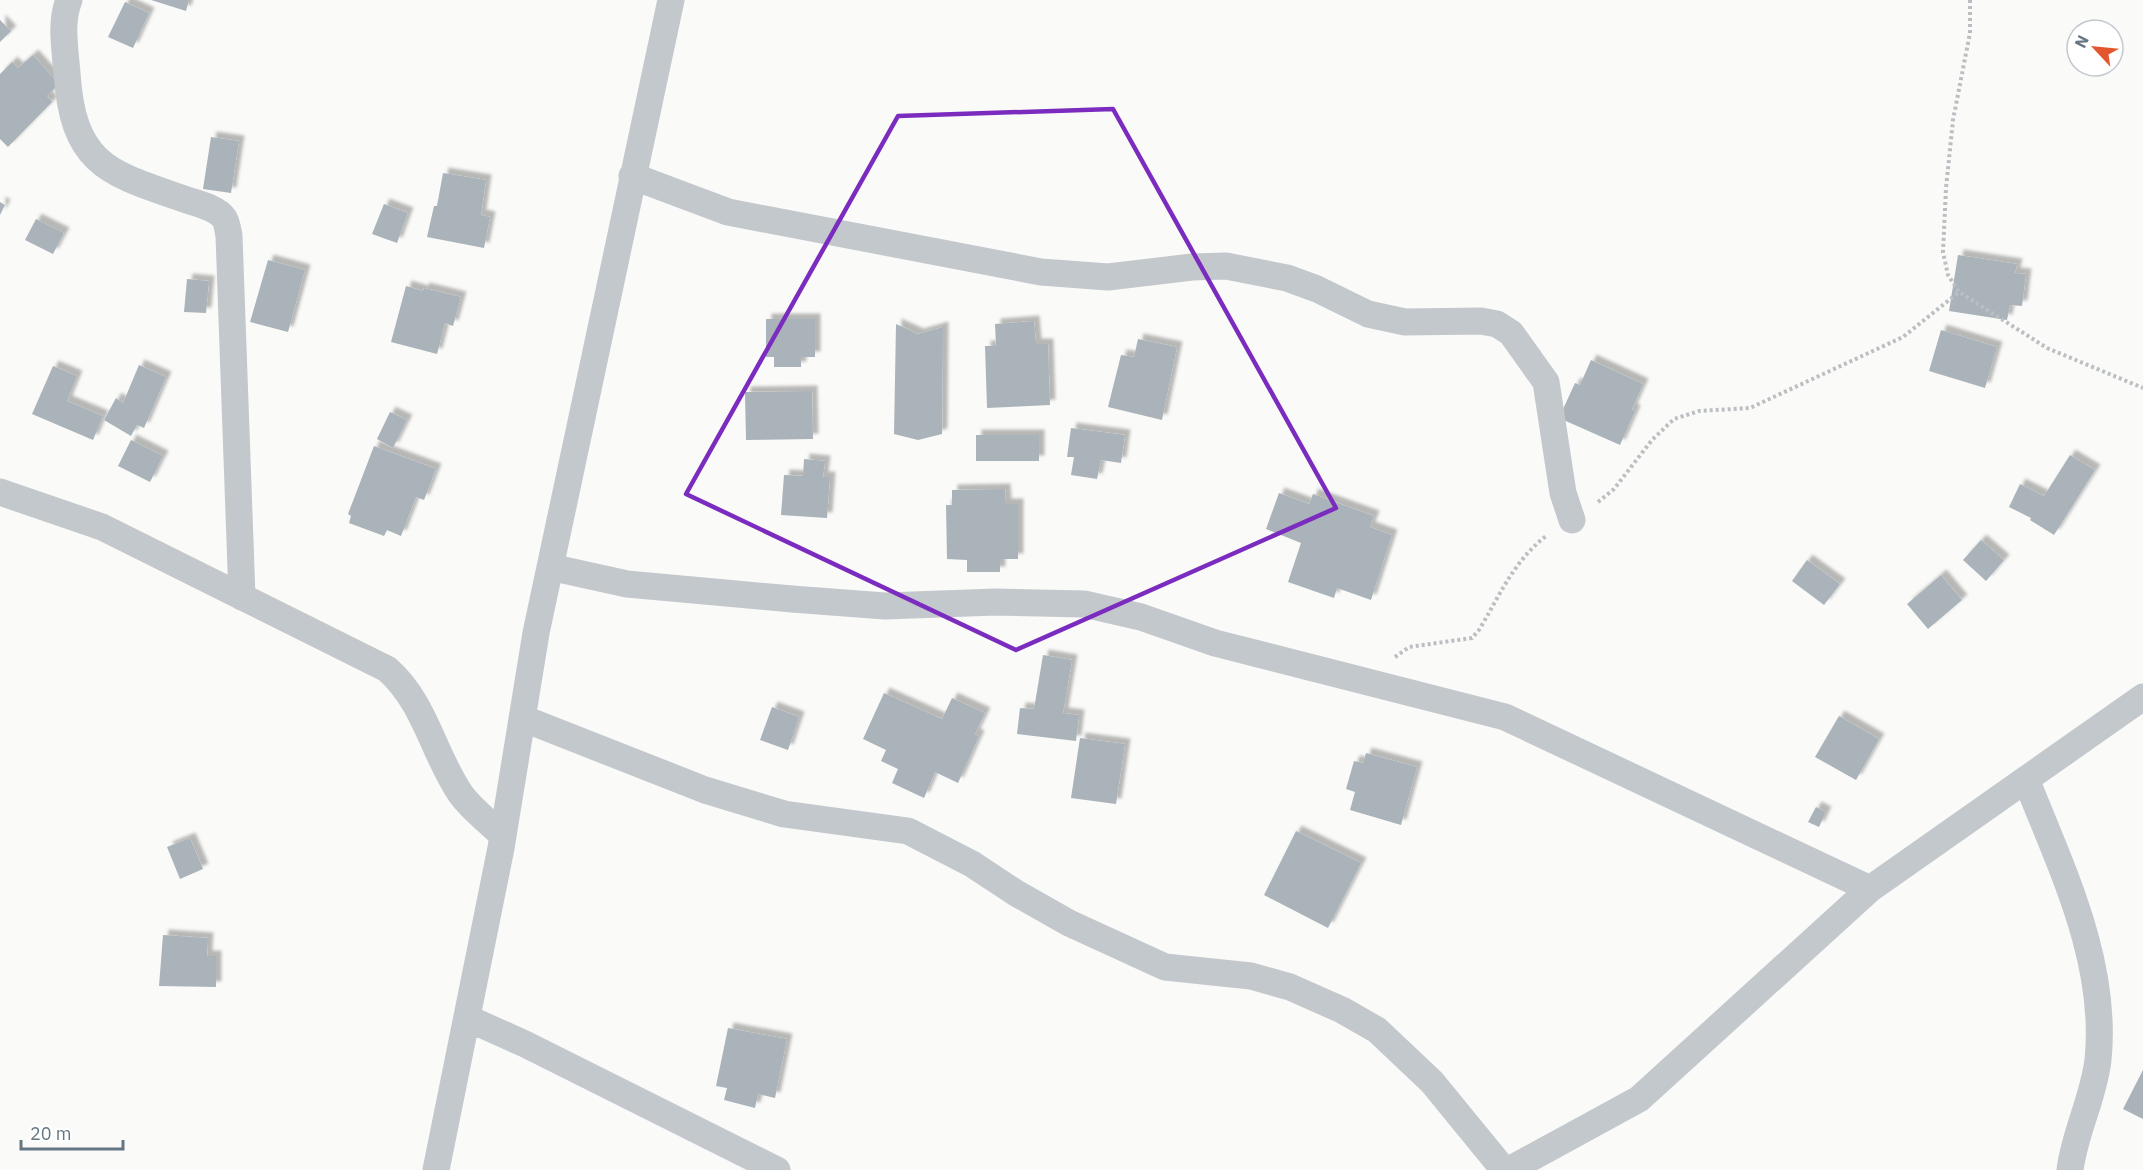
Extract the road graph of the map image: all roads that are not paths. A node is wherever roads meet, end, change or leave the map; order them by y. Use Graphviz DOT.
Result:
graph roads {
  1 [pos="69,0"];
  2 [pos="671,0"];
  3 [pos="632,176"];
  4 [pos="0,492"];
  5 [pos="1572,519"];
  6 [pos="550,567"];
  7 [pos="242,597"];
  8 [pos="2143,698"];
  9 [pos="522,718"];
  10 [pos="2026,780"];
  11 [pos="503,836"];
  12 [pos="1870,889"];
  13 [pos="467,1018"];
  14 [pos="436,1170"];
  15 [pos="777,1170"];
  16 [pos="1504,1170"];
  17 [pos="1509,1170"];
  18 [pos="2070,1170"];
  1 -- 7 [label="street"];
  2 -- 3 [label="street"];
  3 -- 5 [label="street"];
  3 -- 6 [label="street"];
  4 -- 7 [label="street"];
  6 -- 9 [label="street"];
  6 -- 12 [label="street"];
  7 -- 11 [label="street"];
  8 -- 10 [label="street"];
  9 -- 11 [label="street"];
  9 -- 16 [label="street"];
  10 -- 12 [label="street"];
  10 -- 18 [label="street"];
  11 -- 13 [label="street"];
  12 -- 17 [label="street"];
  13 -- 14 [label="street"];
  13 -- 15 [label="street"];
}
